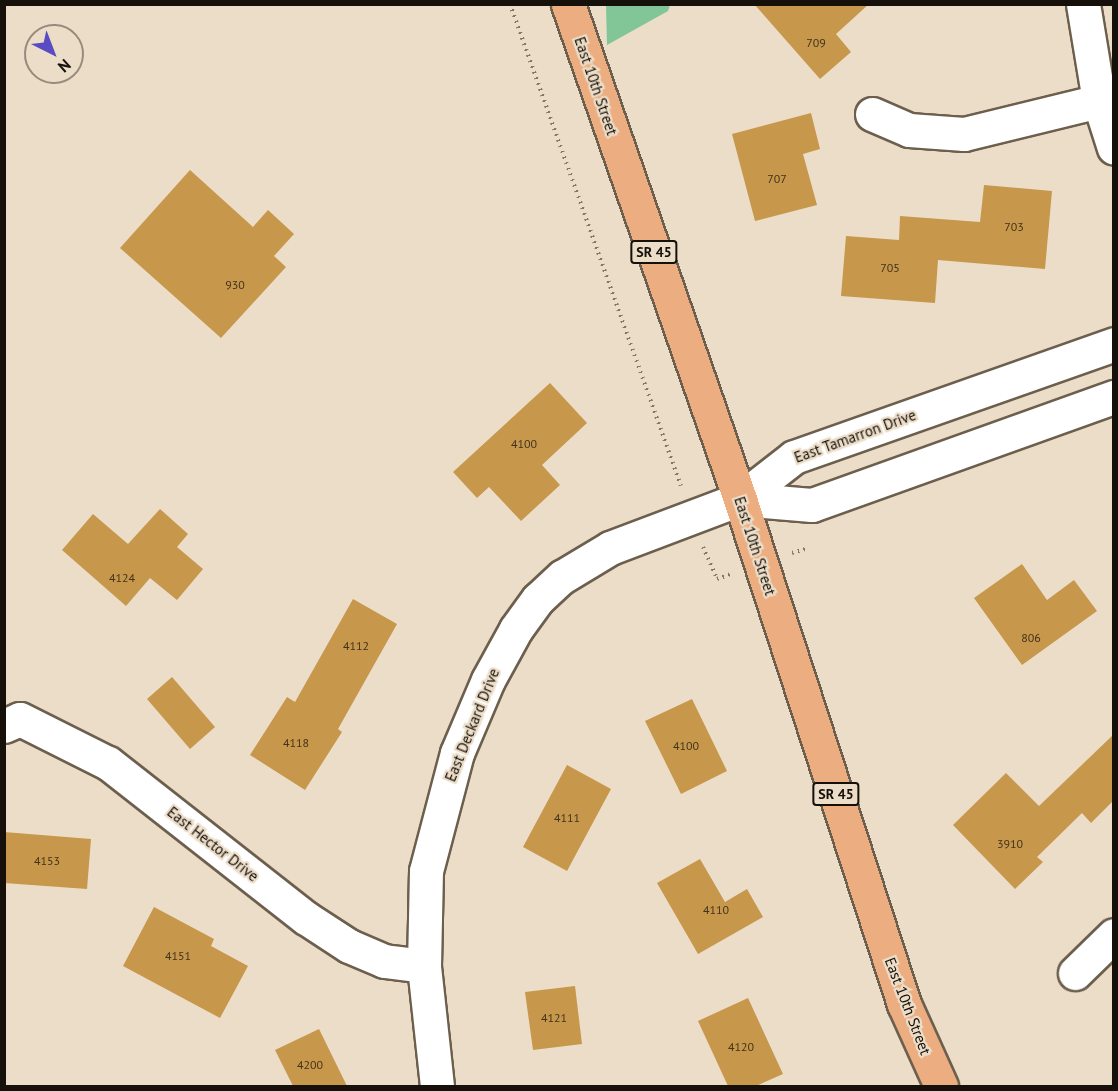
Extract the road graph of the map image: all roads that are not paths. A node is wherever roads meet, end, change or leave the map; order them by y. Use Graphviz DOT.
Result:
graph roads {
  1 [pos="568,4"];
  2 [pos="1083,4"];
  3 [pos="1106,98"];
  4 [pos="872,114"];
  5 [pos="1113,148"];
  6 [pos="1113,344"];
  7 [pos="1113,397"];
  8 [pos="740,499"];
  9 [pos="4,726"];
  10 [pos="1113,935"];
  11 [pos="424,966"];
  12 [pos="1075,973"];
  13 [pos="437,1086"];
  14 [pos="941,1086"];
  1 -- 8 [label="main road, East 10th Street / SR 45"];
  2 -- 3 [label="street"];
  3 -- 4 [label="street"];
  3 -- 5 [label="street"];
  6 -- 8 [label="street, East Tamarron Drive"];
  7 -- 8 [label="street"];
  8 -- 11 [label="street, East Deckard Drive"];
  8 -- 14 [label="main road, East 10th Street / SR 45"];
  9 -- 11 [label="street, East Hector Drive"];
  10 -- 12 [label="street"];
  11 -- 13 [label="street, East Deckard Drive"];
}
